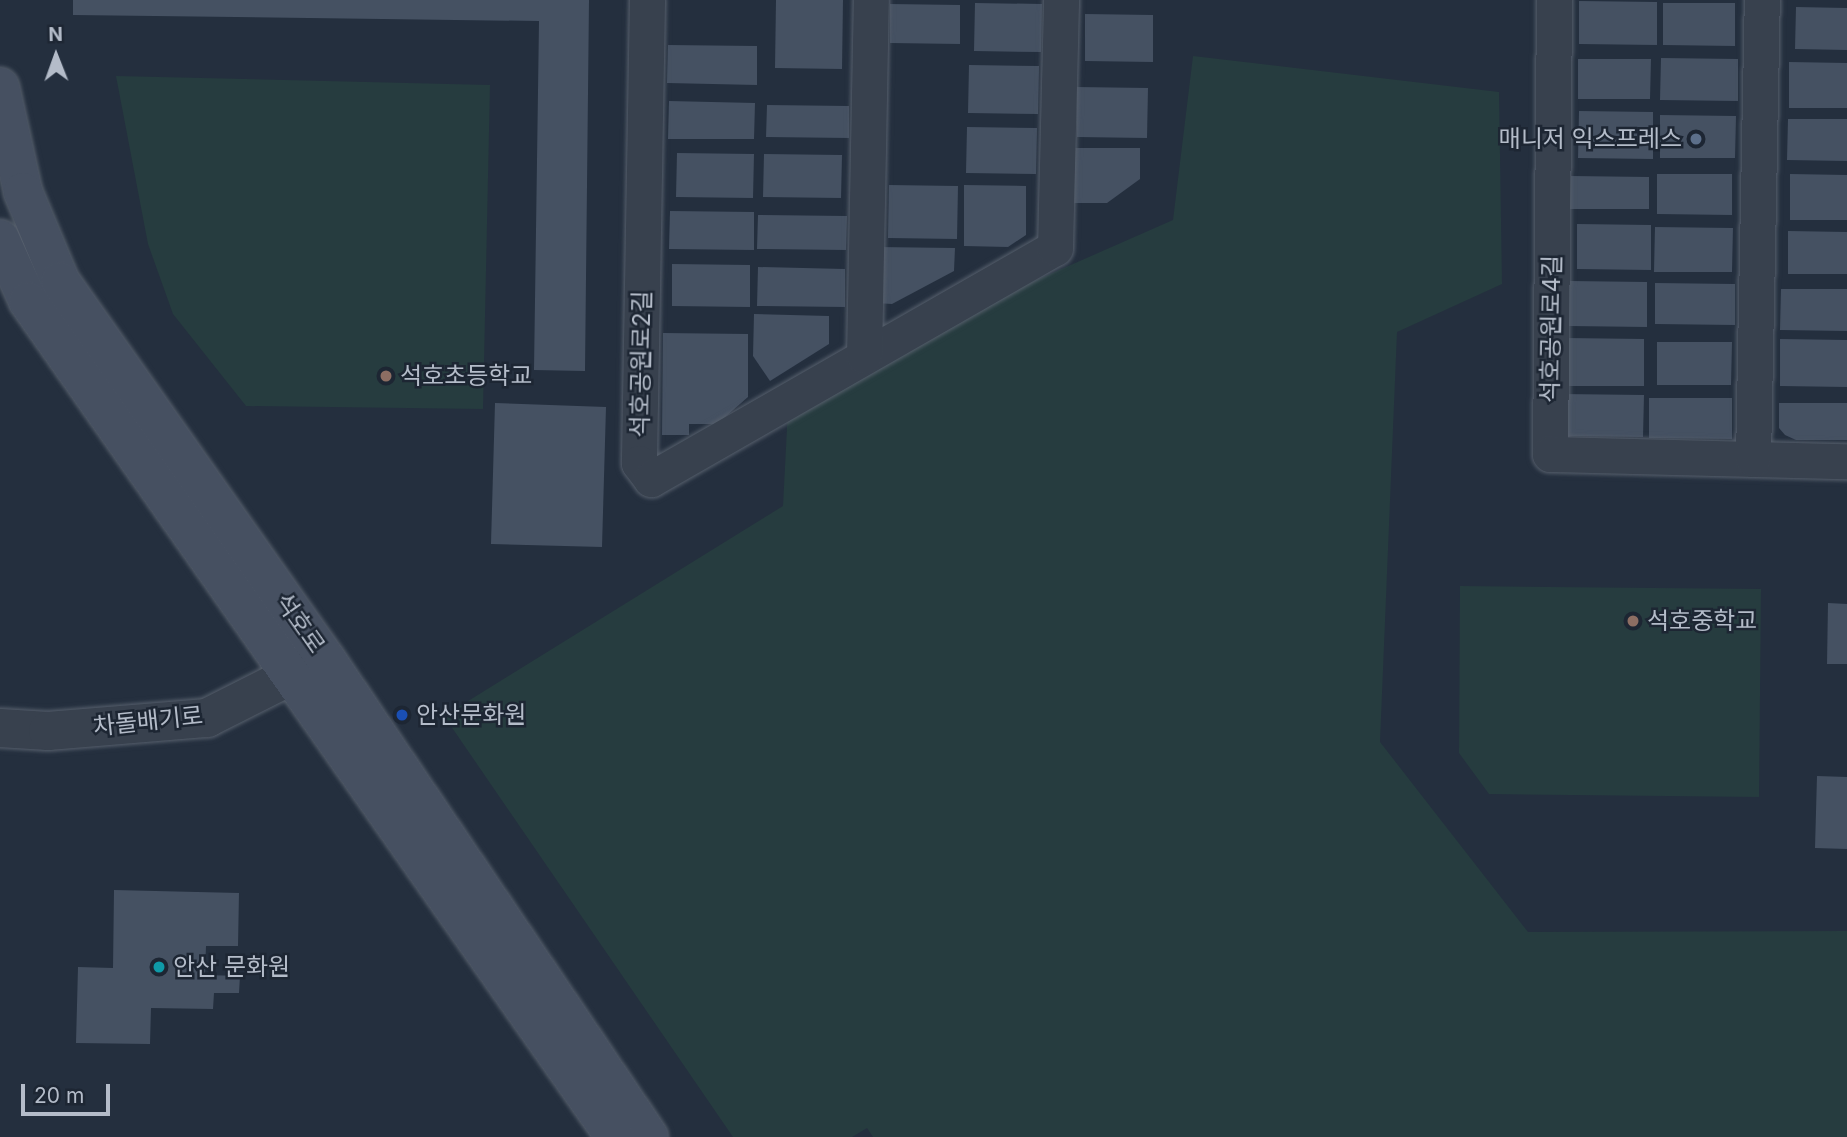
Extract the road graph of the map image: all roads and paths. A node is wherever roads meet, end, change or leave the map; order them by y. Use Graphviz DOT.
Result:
graph roads {
  1 [pos="647,0"];
  2 [pos="871,0"];
  3 [pos="1062,0"];
  4 [pos="1554,0"];
  5 [pos="1762,0"];
  6 [pos="0,87"];
  7 [pos="0,239"];
  8 [pos="864,356"];
  9 [pos="1754,459"];
  10 [pos="1847,461"];
  11 [pos="325,658"];
  12 [pos="289,677"];
  13 [pos="0,728"];
  14 [pos="615,1137"];
  15 [pos="649,1137"];
  1 -- 8 [label="street, 석호공원로2길"];
  2 -- 8 [label="street"];
  3 -- 8 [label="street, 석호공원로2길"];
  4 -- 9 [label="street, 석호공원로4길"];
  5 -- 9 [label="street"];
  6 -- 11 [label="main road, 석호로"];
  7 -- 12 [label="main road, 석호로"];
  9 -- 10 [label="street, 석호공원로4길"];
  11 -- 12 [label="street, 차돌배기로"];
  11 -- 15 [label="main road, 석호로"];
  12 -- 13 [label="street, 차돌배기로"];
  12 -- 14 [label="main road, 석호로"];
}
